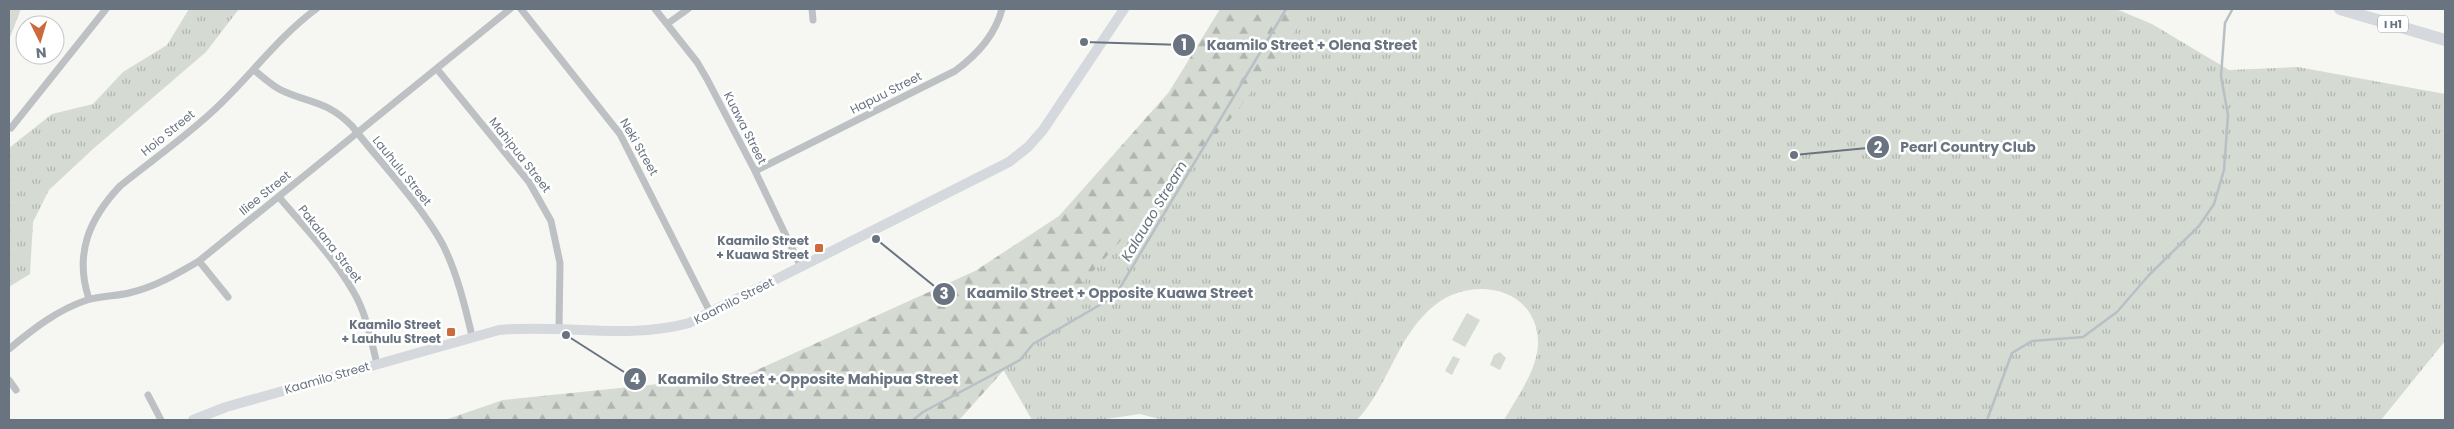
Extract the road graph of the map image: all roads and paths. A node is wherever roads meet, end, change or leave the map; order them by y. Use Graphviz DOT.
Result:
graph roads {
  1 [pos="106,9"];
  2 [pos="316,9"];
  3 [pos="510,9"];
  4 [pos="521,9"];
  5 [pos="655,9"];
  6 [pos="688,9"];
  7 [pos="812,9"];
  8 [pos="1002,9"];
  9 [pos="1124,9"];
  10 [pos="2340,9"];
  11 [pos="813,20"];
  12 [pos="667,24"];
  13 [pos="2445,40"];
  14 [pos="436,69"];
  15 [pos="254,70"];
  16 [pos="11,128"];
  17 [pos="357,133"];
  18 [pos="755,171"];
  19 [pos="279,197"];
  20 [pos="200,261"];
  21 [pos="801,267"];
  22 [pos="228,297"];
  23 [pos="89,299"];
  24 [pos="711,314"];
  25 [pos="559,328"];
  26 [pos="472,336"];
  27 [pos="9,349"];
  28 [pos="377,364"];
  29 [pos="9,380"];
  30 [pos="16,390"];
  31 [pos="148,394"];
  32 [pos="161,420"];
  33 [pos="193,420"];
  1 -- 16 [label="street"];
  2 -- 15 [label="street, Hoio Street"];
  3 -- 14 [label="street, Iliee Street"];
  4 -- 24 [label="street, Neki Street"];
  5 -- 12 [label="street, Kuawa Street"];
  6 -- 12 [label="street"];
  7 -- 11 [label="street"];
  8 -- 18 [label="street, Hapuu Street"];
  9 -- 21 [label="street, Kaamilo Street"];
  10 -- 13 [label="highway, I H1"];
  12 -- 18 [label="street, Kuawa Street"];
  14 -- 17 [label="street, Iliee Street"];
  14 -- 25 [label="street, Mahipua Street"];
  15 -- 17 [label="street, Lauhulu Street"];
  15 -- 23 [label="street, Hoio Street"];
  17 -- 19 [label="street, Iliee Street"];
  17 -- 26 [label="street, Lauhulu Street"];
  18 -- 21 [label="street, Kuawa Street"];
  19 -- 20 [label="street, Iliee Street"];
  19 -- 28 [label="street, Pakalana Street"];
  20 -- 22 [label="street"];
  20 -- 23 [label="street, Iliee Street"];
  21 -- 24 [label="street, Kaamilo Street"];
  23 -- 27 [label="street, Iliee Street"];
  24 -- 25 [label="street, Kaamilo Street"];
  25 -- 26 [label="street, Kaamilo Street"];
  26 -- 28 [label="street, Kaamilo Street"];
  28 -- 33 [label="street, Kaamilo Street"];
  29 -- 30 [label="street"];
  31 -- 32 [label="street"];
}
